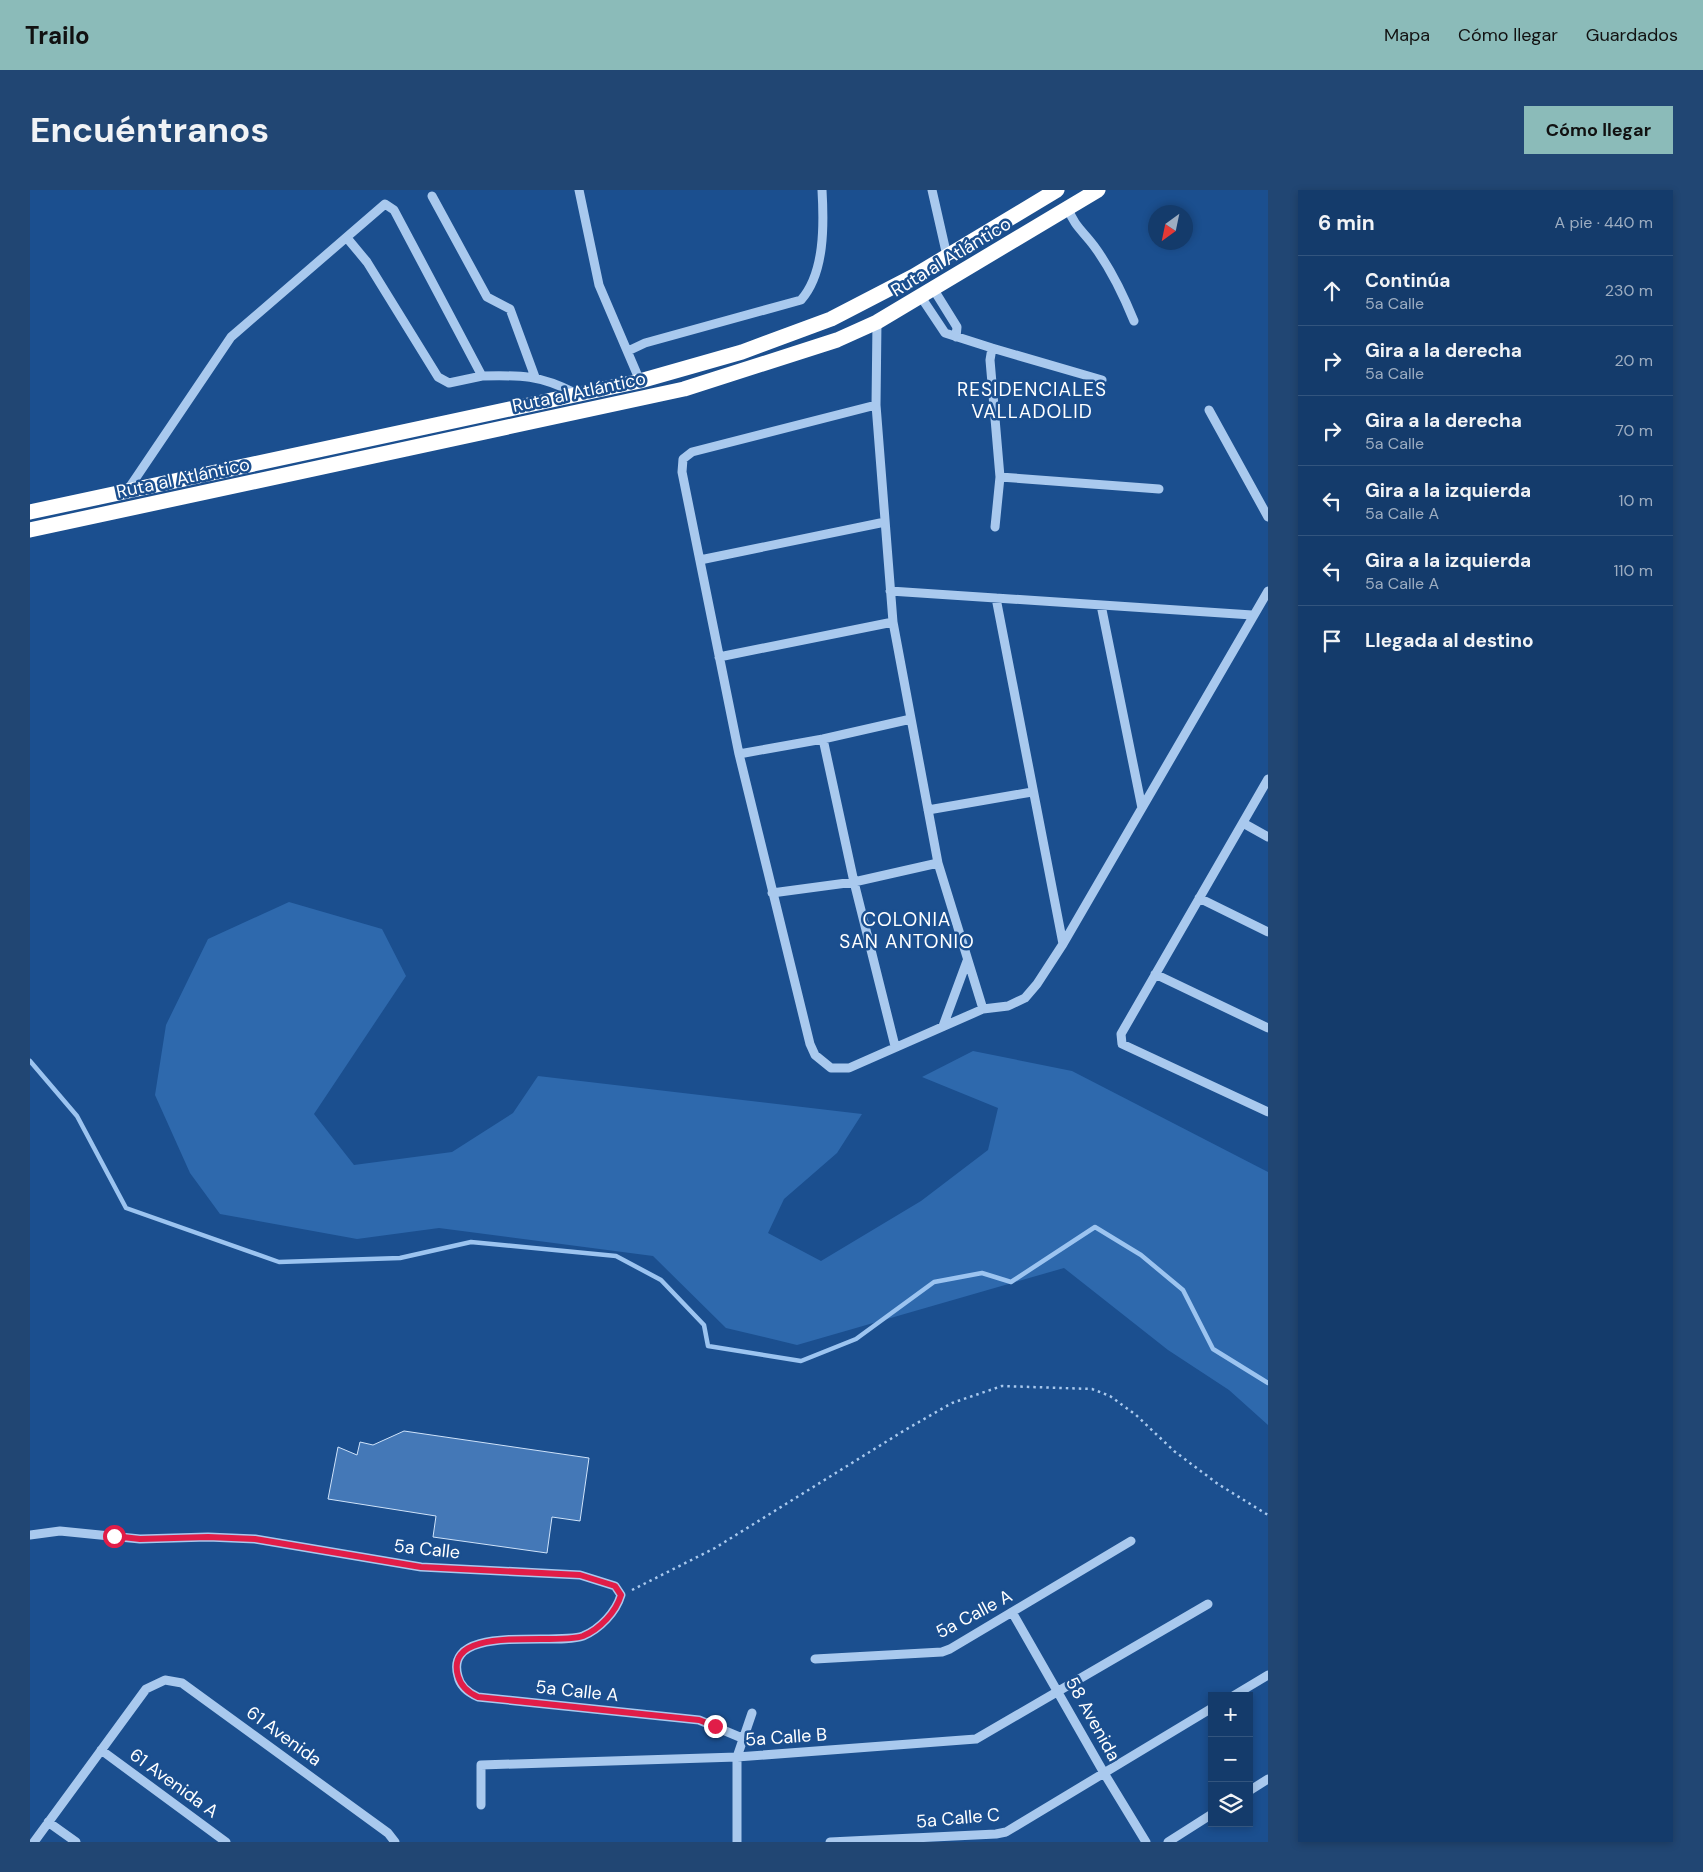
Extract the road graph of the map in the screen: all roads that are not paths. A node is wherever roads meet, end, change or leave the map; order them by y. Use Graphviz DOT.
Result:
graph roads {
  1 [pos="579,190"];
  2 [pos="822,190"];
  3 [pos="932,190"];
  4 [pos="1098,190"];
  5 [pos="1046,192"];
  6 [pos="432,196"];
  7 [pos="1068,208"];
  8 [pos="347,238"];
  9 [pos="947,256"];
  10 [pos="928,294"];
  11 [pos="1134,321"];
  12 [pos="877,322"];
  13 [pos="956,337"];
  14 [pos="992,348"];
  15 [pos="628,351"];
  16 [pos="482,376"];
  17 [pos="536,377"];
  18 [pos="1102,380"];
  19 [pos="640,381"];
  20 [pos="574,393"];
  21 [pos="876,405"];
  22 [pos="1209,410"];
  23 [pos="1000,477"];
  24 [pos="1159,489"];
  25 [pos="126,491"];
  26 [pos="30,512"];
  27 [pos="1268,517"];
  28 [pos="885,522"];
  29 [pos="995,527"];
  30 [pos="30,530"];
  31 [pos="700,560"];
  32 [pos="1268,590"];
  33 [pos="890,591"];
  34 [pos="996,598"];
  35 [pos="1101,605"];
  36 [pos="1252,615"];
  37 [pos="892,622"];
  38 [pos="719,658"];
  39 [pos="911,720"];
  40 [pos="823,739"];
  41 [pos="739,754"];
  42 [pos="1268,779"];
  43 [pos="1032,792"];
  44 [pos="1142,808"];
  45 [pos="928,810"];
  46 [pos="1243,823"];
  47 [pos="1268,837"];
  48 [pos="938,862"];
  49 [pos="854,882"];
  50 [pos="772,893"];
  51 [pos="1199,898"];
  52 [pos="1268,932"];
  53 [pos="1063,944"];
  54 [pos="967,961"];
  55 [pos="1155,974"];
  56 [pos="983,1009"];
  57 [pos="943,1026"];
  58 [pos="1268,1028"];
  59 [pos="895,1046"];
  60 [pos="1268,1112"];
  61 [pos="30,1535"];
  62 [pos="1131,1541"];
  63 [pos="1208,1604"];
  64 [pos="1012,1612"];
  65 [pos="814,1659"];
  66 [pos="456,1664"];
  67 [pos="1268,1675"];
  68 [pos="1060,1692"];
  69 [pos="1240,1692"];
  70 [pos="1208,1710"];
  71 [pos="752,1713"];
  72 [pos="742,1738"];
  73 [pos="102,1750"];
  74 [pos="737,1757"];
  75 [pos="1104,1773"];
  76 [pos="1268,1779"];
  77 [pos="1253,1788"];
  78 [pos="481,1805"];
  79 [pos="1208,1817"];
  80 [pos="48,1822"];
  81 [pos="34,1842"];
  82 [pos="76,1842"];
  83 [pos="226,1842"];
  84 [pos="395,1842"];
  85 [pos="737,1842"];
  86 [pos="830,1842"];
  87 [pos="1146,1842"];
  88 [pos="1168,1842"];
  1 -- 15 [label="street"];
  2 -- 15 [label="street"];
  3 -- 9 [label="street"];
  4 -- 7 [label="highway, Ruta al Atlántico"];
  5 -- 9 [label="highway, Ruta al Atlántico"];
  6 -- 17 [label="street"];
  7 -- 10 [label="highway, Ruta al Atlántico"];
  7 -- 11 [label="street"];
  8 -- 16 [label="street"];
  8 -- 16 [label="street"];
  8 -- 25 [label="street"];
  9 -- 19 [label="highway, Ruta al Atlántico"];
  10 -- 12 [label="highway, Ruta al Atlántico"];
  10 -- 13 [label="street"];
  10 -- 13 [label="street"];
  12 -- 21 [label="street"];
  12 -- 30 [label="highway, Ruta al Atlántico"];
  13 -- 14 [label="street"];
  14 -- 18 [label="street"];
  14 -- 23 [label="street"];
  15 -- 19 [label="street"];
  16 -- 17 [label="street"];
  17 -- 20 [label="street"];
  19 -- 20 [label="highway, Ruta al Atlántico"];
  20 -- 25 [label="highway, Ruta al Atlántico"];
  21 -- 28 [label="street"];
  21 -- 31 [label="street"];
  22 -- 27 [label="street"];
  23 -- 24 [label="street"];
  23 -- 29 [label="street"];
  25 -- 26 [label="highway, Ruta al Atlántico"];
  28 -- 31 [label="street"];
  28 -- 33 [label="street"];
  31 -- 38 [label="street"];
  32 -- 36 [label="street"];
  33 -- 34 [label="street"];
  33 -- 37 [label="street"];
  34 -- 35 [label="street"];
  34 -- 43 [label="street"];
  35 -- 36 [label="street"];
  35 -- 44 [label="street"];
  36 -- 44 [label="street"];
  37 -- 38 [label="street"];
  37 -- 39 [label="street"];
  38 -- 41 [label="street"];
  39 -- 40 [label="street"];
  39 -- 45 [label="street"];
  40 -- 41 [label="street"];
  40 -- 49 [label="street"];
  41 -- 50 [label="street"];
  42 -- 46 [label="street"];
  43 -- 45 [label="street"];
  43 -- 53 [label="street"];
  44 -- 53 [label="street"];
  45 -- 48 [label="street"];
  46 -- 47 [label="street"];
  46 -- 51 [label="street"];
  48 -- 49 [label="street"];
  48 -- 54 [label="street"];
  49 -- 50 [label="street"];
  49 -- 59 [label="street"];
  50 -- 59 [label="street"];
  51 -- 52 [label="street"];
  51 -- 55 [label="street"];
  53 -- 56 [label="street"];
  54 -- 56 [label="street"];
  54 -- 57 [label="street"];
  55 -- 58 [label="street"];
  55 -- 60 [label="street"];
  56 -- 57 [label="street"];
  57 -- 59 [label="street"];
  61 -- 66 [label="street, 5a Calle"];
  62 -- 64 [label="street, 5a Calle A"];
  63 -- 68 [label="street, 5a Calle B"];
  64 -- 65 [label="street, 5a Calle A"];
  64 -- 68 [label="street, 58 Avenida"];
  66 -- 72 [label="street, 5a Calle A"];
  67 -- 69 [label="street"];
  68 -- 74 [label="street, 5a Calle B"];
  68 -- 75 [label="street, 58 Avenida"];
  70 -- 75 [label="street, 5a Calle C"];
  71 -- 72 [label="street"];
  72 -- 74 [label="street"];
  73 -- 80 [label="street"];
  73 -- 83 [label="street, 61 Avenida A"];
  73 -- 84 [label="street, 61 Avenida"];
  74 -- 78 [label="street, 5a Calle B"];
  74 -- 85 [label="street"];
  75 -- 86 [label="street, 5a Calle C"];
  75 -- 87 [label="street, 58 Avenida"];
  76 -- 77 [label="street"];
  79 -- 88 [label="street"];
  80 -- 81 [label="street"];
  80 -- 82 [label="street"];
}
